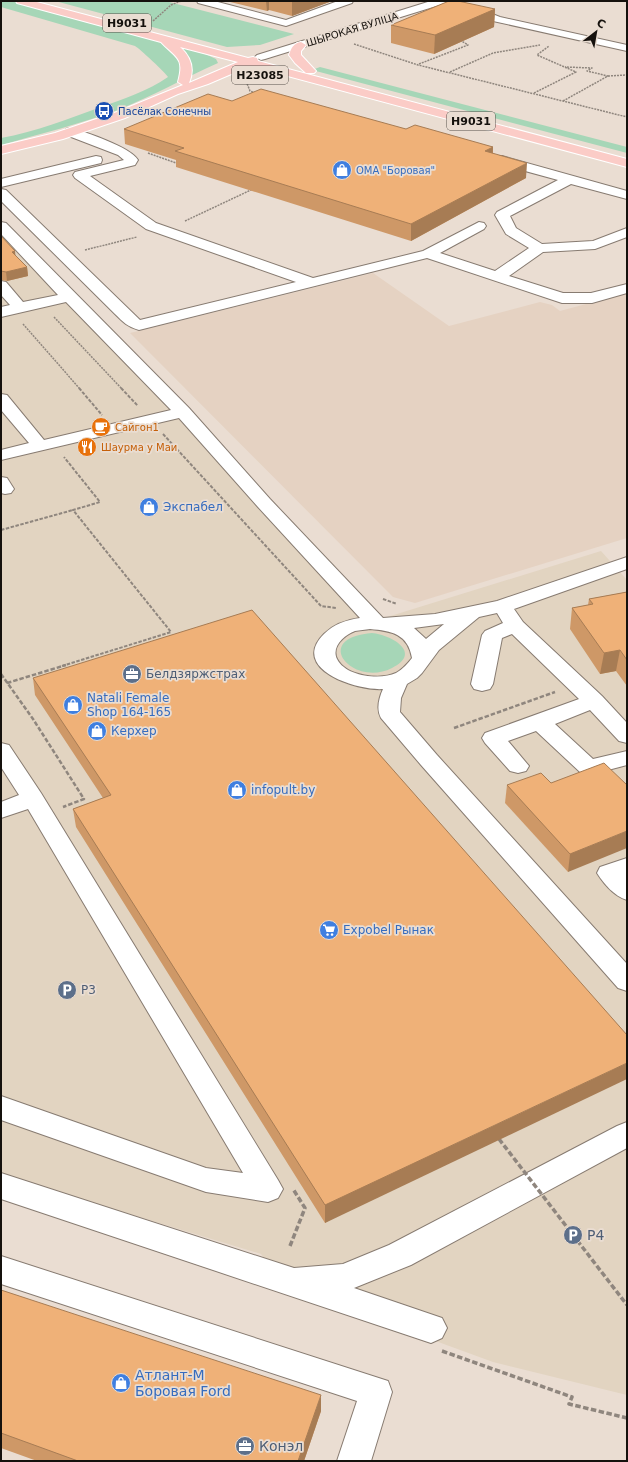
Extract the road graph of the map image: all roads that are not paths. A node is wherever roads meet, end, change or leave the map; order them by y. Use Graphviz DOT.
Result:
graph roads {
  1 [pos="21,1"];
  2 [pos="39,1"];
  3 [pos="202,1"];
  4 [pos="348,1"];
  5 [pos="420,1"];
  6 [pos="442,1"];
  7 [pos="453,2"];
  8 [pos="334,6"];
  9 [pos="353,11"];
  10 [pos="165,40"];
  11 [pos="301,45"];
  12 [pos="627,48"];
  13 [pos="261,57"];
  14 [pos="247,58"];
  15 [pos="235,59"];
  16 [pos="313,75"];
  17 [pos="184,82"];
  18 [pos="204,82"];
  19 [pos="174,92"];
  20 [pos="70,132"];
  21 [pos="104,146"];
  22 [pos="1,150"];
  23 [pos="484,155"];
  24 [pos="627,157"];
  25 [pos="130,158"];
  26 [pos="96,160"];
  27 [pos="627,163"];
  28 [pos="570,179"];
  29 [pos="1,183"];
  30 [pos="1,193"];
  31 [pos="627,195"];
  32 [pos="1,226"];
  33 [pos="478,226"];
  34 [pos="627,232"];
  35 [pos="539,248"];
  36 [pos="428,254"];
  37 [pos="497,277"];
  38 [pos="311,282"];
  39 [pos="1,285"];
  40 [pos="627,288"];
  41 [pos="69,297"];
  42 [pos="11,310"];
  43 [pos="1,399"];
  44 [pos="183,412"];
  45 [pos="46,444"];
  46 [pos="1,455"];
  47 [pos="627,563"];
  48 [pos="502,606"];
  49 [pos="473,612"];
  50 [pos="382,624"];
  51 [pos="515,626"];
  52 [pos="422,657"];
  53 [pos="398,679"];
  54 [pos="482,684"];
  55 [pos="594,701"];
  56 [pos="540,722"];
  57 [pos="627,736"];
  58 [pos="1,750"];
  59 [pos="627,758"];
  60 [pos="518,766"];
  61 [pos="33,799"];
  62 [pos="1,810"];
  63 [pos="627,867"];
  64 [pos="627,892"];
  65 [pos="627,981"];
  66 [pos="1,1108"];
  67 [pos="627,1134"];
  68 [pos="1,1186"];
  69 [pos="1,1270"];
  70 [pos="294,1282"];
  71 [pos="435,1339"];
  72 [pos="354,1461"];
  1 -- 10 [label="main road, Н9031"];
  2 -- 14 [label="main road, Н9031"];
  3 -- 8 [label="street"];
  4 -- 8 [label="street"];
  5 -- 14 [label="street, ШЫРОКАЯ ВУЛІЦА"];
  6 -- 11 [label="street, ШЫРОКАЯ ВУЛІЦА"];
  7 -- 12 [label="street"];
  8 -- 9 [label="street"];
  10 -- 15 [label="main road, Н9031"];
  10 -- 17 [label="main road"];
  11 -- 13 [label="street, ШЫРОКАЯ ВУЛІЦА"];
  11 -- 16 [label="main road"];
  13 -- 14 [label="main road"];
  13 -- 16 [label="main road, Н9031"];
  14 -- 15 [label="main road, Н9031"];
  14 -- 16 [label="main road, Н9031"];
  14 -- 18 [label="main road, Н23085"];
  15 -- 17 [label="main road, Н23085"];
  16 -- 18 [label="main road, Н23085"];
  16 -- 24 [label="main road, Н9031"];
  16 -- 27 [label="main road, Н9031"];
  17 -- 19 [label="main road, Н23085"];
  18 -- 19 [label="main road, Н23085"];
  19 -- 20 [label="main road, Н23085"];
  20 -- 21 [label="street"];
  20 -- 22 [label="main road, Н23085"];
  21 -- 25 [label="street"];
  21 -- 26 [label="street"];
  23 -- 28 [label="street"];
  25 -- 26 [label="street"];
  25 -- 38 [label="street"];
  26 -- 29 [label="street"];
  28 -- 31 [label="street"];
  28 -- 35 [label="street"];
  30 -- 38 [label="street"];
  32 -- 41 [label="street"];
  33 -- 36 [label="street"];
  34 -- 35 [label="street"];
  35 -- 37 [label="street"];
  36 -- 37 [label="street"];
  36 -- 38 [label="street"];
  37 -- 40 [label="street"];
  39 -- 42 [label="street"];
  41 -- 42 [label="street"];
  41 -- 44 [label="street"];
  43 -- 45 [label="street"];
  44 -- 45 [label="street"];
  44 -- 50 [label="street"];
  45 -- 46 [label="street"];
  47 -- 48 [label="street"];
  48 -- 49 [label="street"];
  48 -- 51 [label="street"];
  49 -- 50 [label="street"];
  49 -- 52 [label="street"];
  50 -- 52 [label="street"];
  50 -- 53 [label="street"];
  51 -- 54 [label="street"];
  51 -- 55 [label="street"];
  52 -- 53 [label="street"];
  53 -- 65 [label="street"];
  55 -- 56 [label="street"];
  55 -- 57 [label="street"];
  56 -- 59 [label="street"];
  56 -- 60 [label="street"];
  58 -- 61 [label="street"];
  61 -- 62 [label="street"];
  61 -- 66 [label="street"];
  63 -- 64 [label="street"];
  67 -- 70 [label="street"];
  68 -- 70 [label="street"];
  69 -- 72 [label="street"];
  70 -- 71 [label="street"];
}
